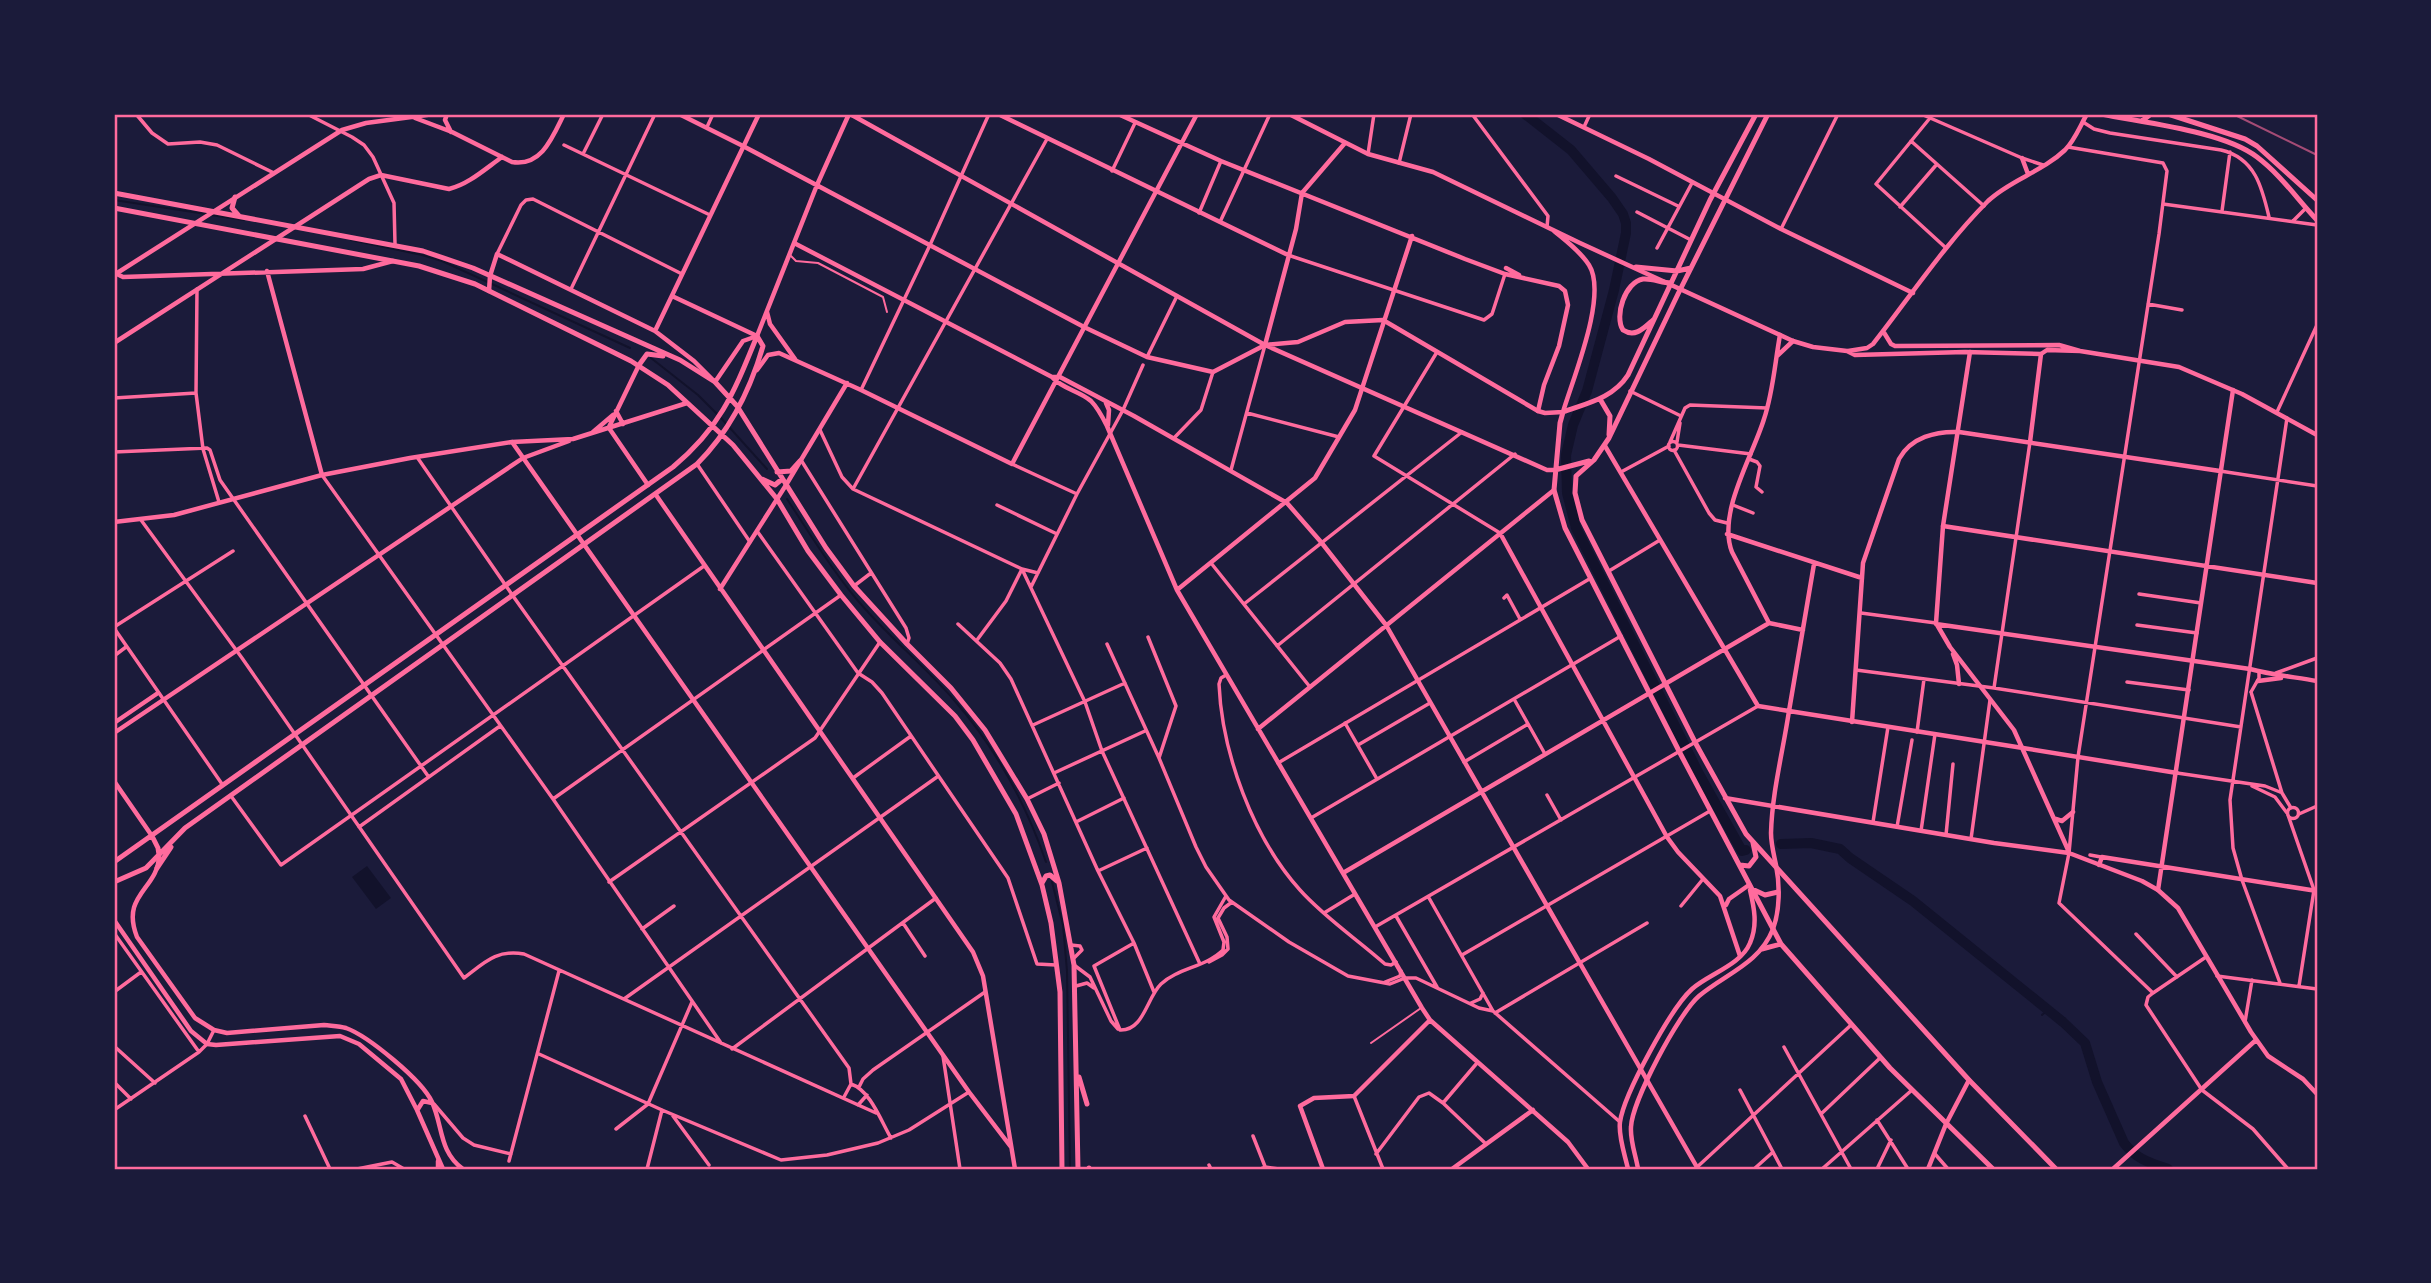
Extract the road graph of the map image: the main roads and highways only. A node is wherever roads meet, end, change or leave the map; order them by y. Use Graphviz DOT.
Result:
graph roads {
  1 [pos="1756,114"];
  2 [pos="1768,114"];
  3 [pos="2101,114"];
  4 [pos="2151,114"];
  5 [pos="2168,114"];
  6 [pos="2138,121"];
  7 [pos="2202,125"];
  8 [pos="2200,134"];
  9 [pos="114,193"];
  10 [pos="235,197"];
  11 [pos="2317,202"];
  12 [pos="114,208"];
  13 [pos="2306,208"];
  14 [pos="239,216"];
  15 [pos="2317,223"];
  16 [pos="1636,267"];
  17 [pos="1691,268"];
  18 [pos="1677,271"];
  19 [pos="1671,283"];
  20 [pos="1656,318"];
  21 [pos="680,360"];
  22 [pos="639,365"];
  23 [pos="1599,399"];
  24 [pos="1609,438"];
  25 [pos="1594,460"];
  26 [pos="801,461"];
  27 [pos="1558,470"];
  28 [pos="777,472"];
  29 [pos="760,477"];
  30 [pos="782,479"];
  31 [pos="152,836"];
  32 [pos="177,836"];
  33 [pos="1753,842"];
  34 [pos="159,855"];
  35 [pos="114,862"];
  36 [pos="1738,863"];
  37 [pos="158,868"];
  38 [pos="114,882"];
  39 [pos="1059,883"];
  40 [pos="1042,885"];
  41 [pos="1751,887"];
  42 [pos="1779,892"];
  43 [pos="1781,944"];
  44 [pos="1762,949"];
  45 [pos="1077,1072"];
  46 [pos="1087,1104"];
  47 [pos="1062,1169"];
  48 [pos="1078,1169"];
  49 [pos="1993,1169"];
  50 [pos="2056,1169"];
  1 -- 18 [label="main road"];
  2 -- 17 [label="main road"];
  3 -- 6 [label="main road"];
  4 -- 6 [label="main road"];
  5 -- 7 [label="main road"];
  6 -- 8 [label="main road"];
  7 -- 8 [label="main road"];
  7 -- 11 [label="main road"];
  8 -- 13 [label="main road"];
  9 -- 14 [label="main road"];
  10 -- 14 [label="main road"];
  11 -- 13 [label="main road"];
  12 -- 22 [label="main road"];
  13 -- 15 [label="main road"];
  14 -- 21 [label="main road"];
  16 -- 18 [label="main road"];
  17 -- 18 [label="main road"];
  17 -- 24 [label="main road"];
  18 -- 19 [label="main road"];
  19 -- 20 [label="main road"];
  19 -- 20 [label="main road"];
  20 -- 23 [label="main road"];
  21 -- 22 [label="main road"];
  21 -- 28 [label="main road"];
  22 -- 29 [label="main road"];
  23 -- 24 [label="main road"];
  23 -- 27 [label="main road"];
  24 -- 25 [label="main road"];
  25 -- 27 [label="main road"];
  25 -- 33 [label="main road"];
  26 -- 28 [label="main road"];
  27 -- 36 [label="main road"];
  28 -- 30 [label="main road"];
  29 -- 30 [label="main road"];
  29 -- 40 [label="main road"];
  30 -- 39 [label="main road"];
  31 -- 32 [label="main road"];
  31 -- 34 [label="main road"];
  31 -- 35 [label="main road"];
  32 -- 34 [label="main road"];
  32 -- 37 [label="main road"];
  33 -- 36 [label="main road"];
  33 -- 50 [label="main road"];
  34 -- 38 [label="main road"];
  36 -- 41 [label="main road"];
  39 -- 40 [label="main road"];
  39 -- 45 [label="main road"];
  40 -- 47 [label="main road"];
  41 -- 42 [label="main road"];
  41 -- 43 [label="main road"];
  43 -- 44 [label="main road"];
  43 -- 49 [label="main road"];
  45 -- 46 [label="main road"];
  45 -- 48 [label="main road"];
}
